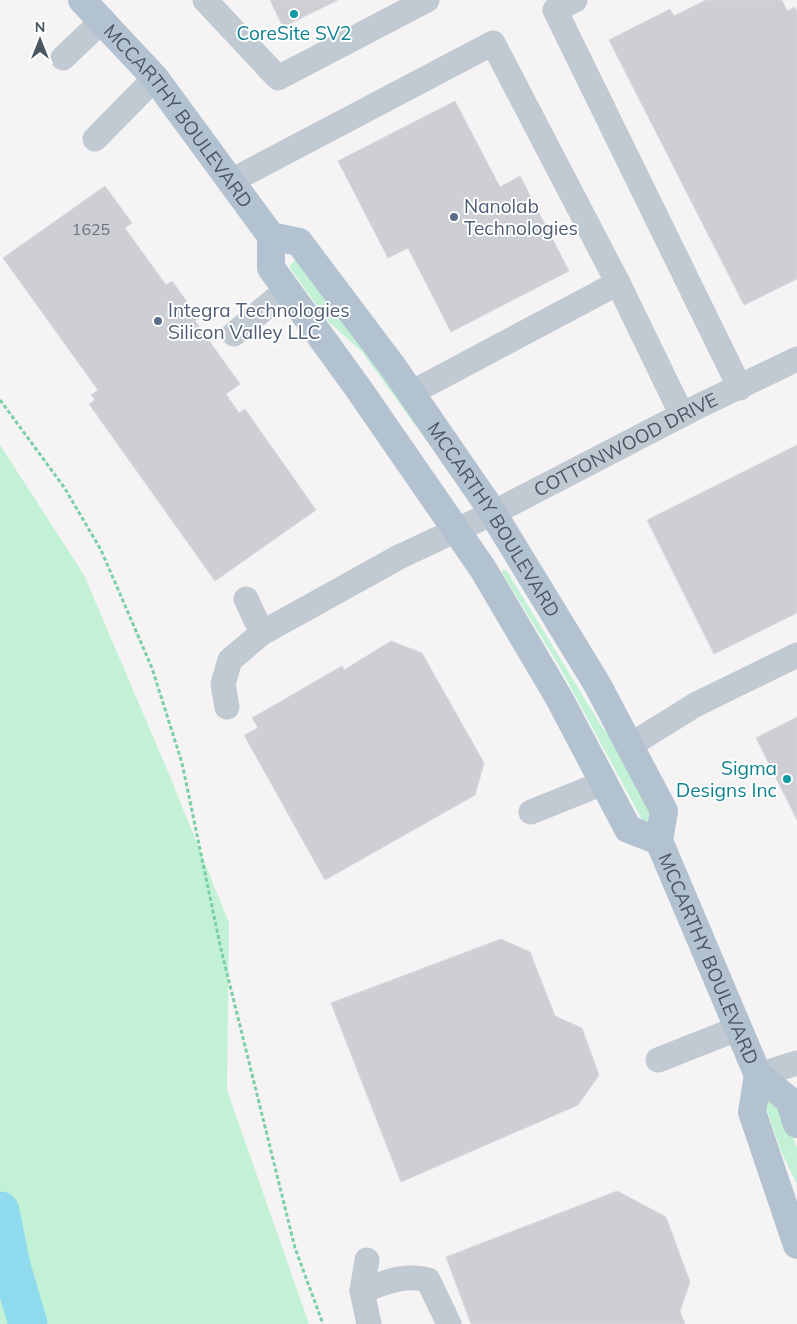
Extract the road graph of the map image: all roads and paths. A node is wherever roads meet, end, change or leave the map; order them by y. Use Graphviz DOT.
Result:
graph roads {
  1 [pos="82,0"];
  2 [pos="205,0"];
  3 [pos="427,0"];
  4 [pos="575,0"];
  5 [pos="103,20"];
  6 [pos="63,58"];
  7 [pos="155,78"];
  8 [pos="95,139"];
  9 [pos="231,181"];
  10 [pos="271,236"];
  11 [pos="618,283"];
  12 [pos="286,290"];
  13 [pos="234,334"];
  14 [pos="797,359"];
  15 [pos="740,388"];
  16 [pos="411,393"];
  17 [pos="0,400"];
  18 [pos="682,415"];
  19 [pos="493,512"];
  20 [pos="456,530"];
  21 [pos="246,598"];
  22 [pos="262,633"];
  23 [pos="797,654"];
  24 [pos="227,707"];
  25 [pos="629,746"];
  26 [pos="603,783"];
  27 [pos="531,812"];
  28 [pos="659,841"];
  29 [pos="739,1028"];
  30 [pos="658,1060"];
  31 [pos="797,1063"];
  32 [pos="758,1075"];
  33 [pos="797,1124"];
  34 [pos="797,1244"];
  35 [pos="367,1260"];
  36 [pos="362,1291"];
  37 [pos="324,1324"];
  38 [pos="370,1324"];
  39 [pos="449,1324"];
  1 -- 5 [label="main road, MCCARTHY BOULEVARD"];
  2 -- 3 [label="street"];
  4 -- 15 [label="street"];
  5 -- 6 [label="street"];
  5 -- 7 [label="main road, MCCARTHY BOULEVARD"];
  7 -- 8 [label="street"];
  7 -- 9 [label="main road, MCCARTHY BOULEVARD"];
  9 -- 10 [label="main road, MCCARTHY BOULEVARD"];
  9 -- 11 [label="street"];
  10 -- 12 [label="main road, MCCARTHY BOULEVARD"];
  10 -- 16 [label="main road, MCCARTHY BOULEVARD"];
  11 -- 16 [label="street"];
  11 -- 18 [label="street"];
  12 -- 13 [label="street"];
  12 -- 20 [label="main road, MCCARTHY BOULEVARD"];
  14 -- 15 [label="street, COTTONWOOD DRIVE"];
  15 -- 18 [label="street, COTTONWOOD DRIVE"];
  16 -- 19 [label="main road, MCCARTHY BOULEVARD"];
  17 -- 37 [label="path"];
  18 -- 19 [label="street, COTTONWOOD DRIVE"];
  19 -- 20 [label="street, COTTONWOOD DRIVE"];
  19 -- 25 [label="main road, MCCARTHY BOULEVARD"];
  20 -- 22 [label="street, COTTONWOOD DRIVE"];
  20 -- 26 [label="main road, MCCARTHY BOULEVARD"];
  21 -- 22 [label="street"];
  22 -- 24 [label="street, COTTONWOOD DRIVE"];
  23 -- 25 [label="street"];
  25 -- 28 [label="main road, MCCARTHY BOULEVARD"];
  26 -- 27 [label="street"];
  26 -- 28 [label="main road, MCCARTHY BOULEVARD"];
  28 -- 29 [label="main road, MCCARTHY BOULEVARD"];
  29 -- 30 [label="street"];
  29 -- 32 [label="main road, MCCARTHY BOULEVARD"];
  31 -- 32 [label="street"];
  32 -- 33 [label="main road, MCCARTHY BOULEVARD"];
  32 -- 34 [label="main road, MCCARTHY BOULEVARD"];
  35 -- 36 [label="street"];
  36 -- 38 [label="street"];
  36 -- 39 [label="street"];
}
